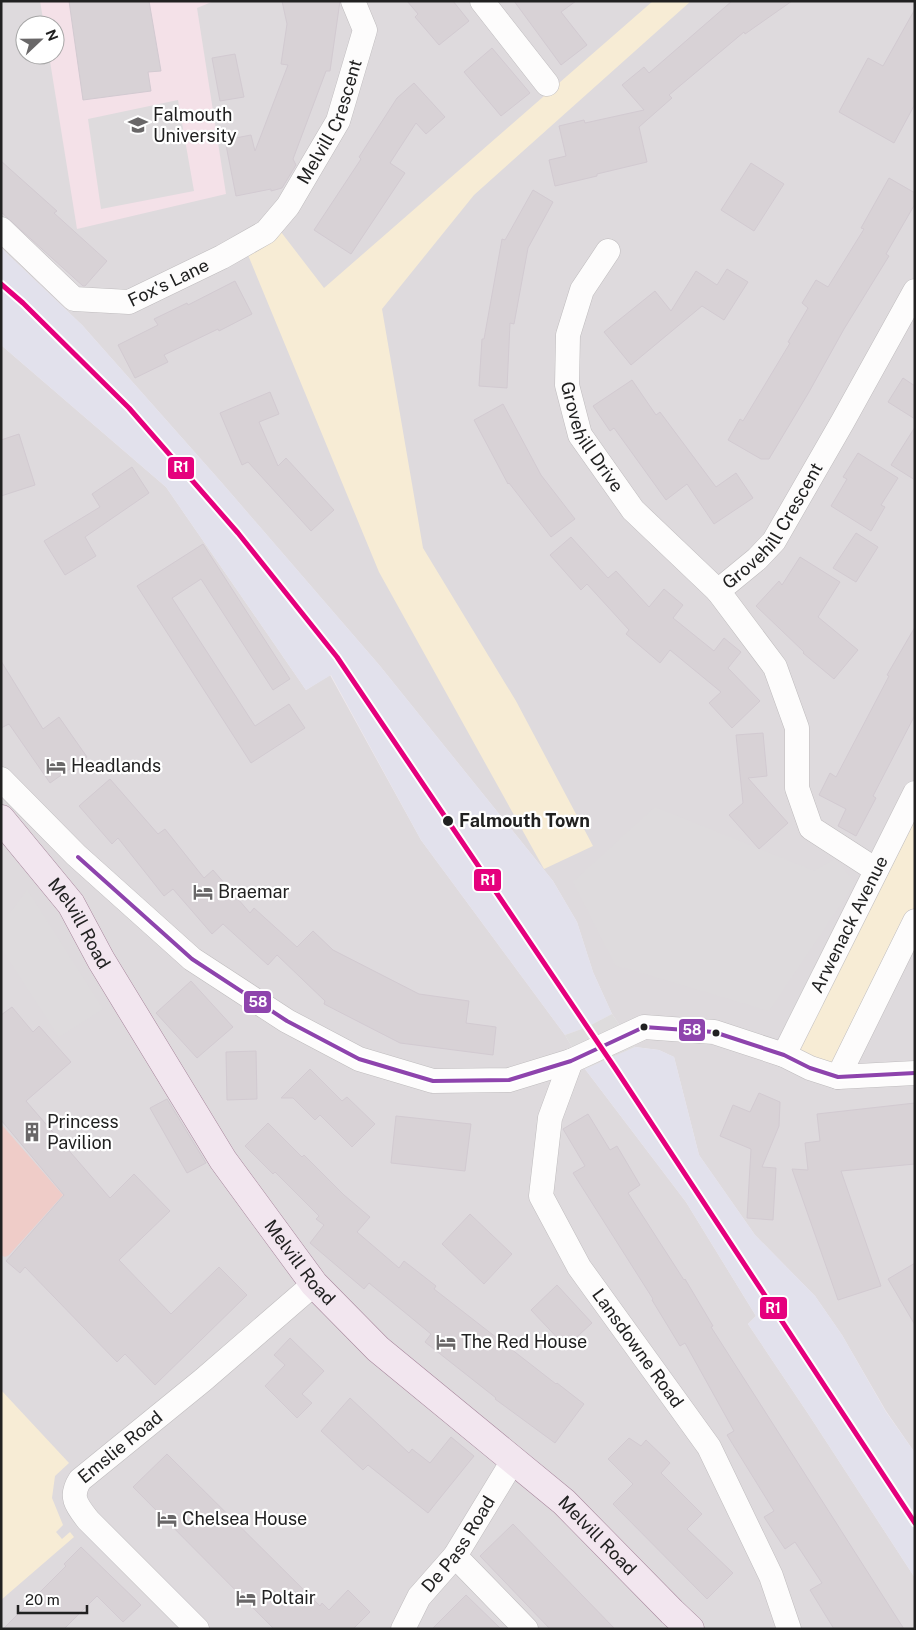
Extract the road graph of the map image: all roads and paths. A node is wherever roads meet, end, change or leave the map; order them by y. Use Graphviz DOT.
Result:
graph roads {
  1 [pos="353,1"];
  2 [pos="482,1"];
  3 [pos="547,84"];
  4 [pos="1,229"];
  5 [pos="266,232"];
  6 [pos="608,250"];
  7 [pos="915,291"];
  8 [pos="718,591"];
  9 [pos="1,779"];
  10 [pos="915,793"];
  11 [pos="4,831"];
  12 [pos="876,870"];
  13 [pos="915,921"];
  14 [pos="784,1055"];
  15 [pos="571,1061"];
  16 [pos="915,1073"];
  17 [pos="838,1077"];
  18 [pos="314,1284"];
  19 [pos="514,1459"];
  20 [pos="455,1556"];
  21 [pos="198,1629"];
  22 [pos="403,1629"];
  23 [pos="526,1629"];
  24 [pos="690,1629"];
  25 [pos="789,1629"];
  1 -- 5 [label="street, Melvill Crescent"];
  2 -- 3 [label="street"];
  4 -- 5 [label="street, Fox's Lane"];
  6 -- 8 [label="street, Grovehill Drive"];
  7 -- 8 [label="street, Grovehill Crescent"];
  8 -- 12 [label="street, Grovehill Crescent"];
  9 -- 15 [label="street"];
  10 -- 12 [label="street, Arwenack Avenue"];
  11 -- 18 [label="main road, Melvill Road"];
  12 -- 14 [label="street, Arwenack Avenue"];
  13 -- 17 [label="street"];
  14 -- 15 [label="street"];
  14 -- 17 [label="street"];
  15 -- 25 [label="street, Lansdowne Road"];
  16 -- 17 [label="street"];
  18 -- 19 [label="main road, Melvill Road"];
  18 -- 21 [label="street, Emslie Road"];
  19 -- 20 [label="street, De Pass Road"];
  19 -- 24 [label="main road, Melvill Road"];
  20 -- 22 [label="street, De Pass Road"];
  20 -- 23 [label="street"];
}
